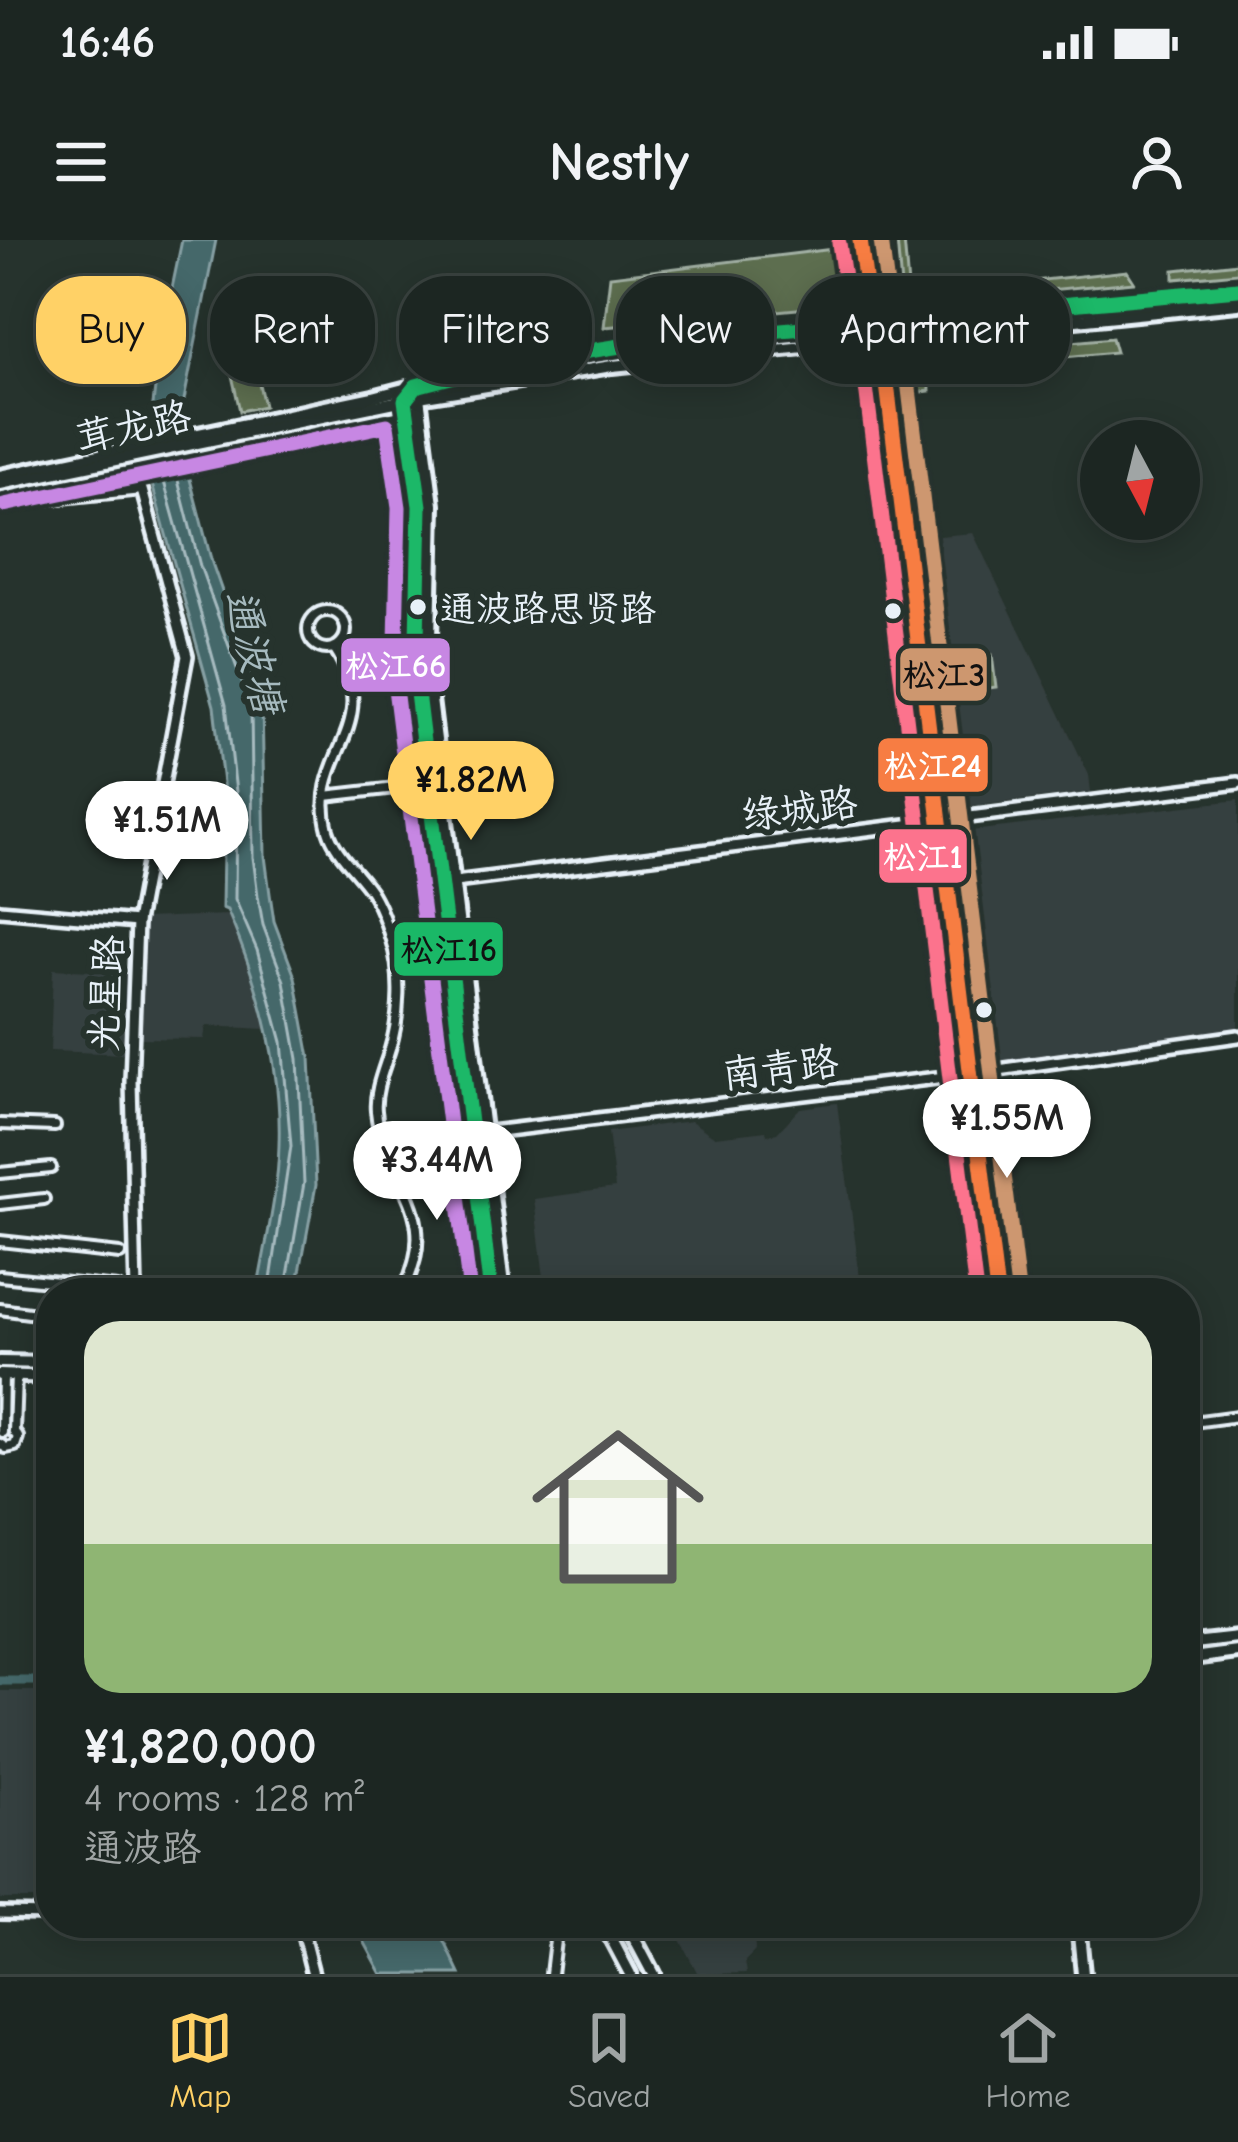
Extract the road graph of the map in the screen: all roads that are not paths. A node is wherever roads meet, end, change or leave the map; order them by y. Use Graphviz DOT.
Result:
graph roads {
  1 [pos="860,240"];
  2 [pos="874,240"];
  3 [pos="865,276"];
  4 [pos="878,276"];
  5 [pos="1238,289"];
  6 [pos="1070,304"];
  7 [pos="1238,304"];
  8 [pos="1070,320"];
  9 [pos="798,329"];
  10 [pos="798,347"];
  11 [pos="886,384"];
  12 [pos="418,391"];
  13 [pos="404,400"];
  14 [pos="374,401"];
  15 [pos="1,480"];
  16 [pos="142,490"];
  17 [pos="0,504"];
  18 [pos="334,648"];
  19 [pos="1238,783"];
  20 [pos="434,784"];
  21 [pos="326,796"];
  22 [pos="939,821"];
  23 [pos="445,883"];
  24 [pos="0,910"];
  25 [pos="137,922"];
  26 [pos="1238,1036"];
  27 [pos="970,1074"];
  28 [pos="0,1124"];
  29 [pos="55,1126"];
  30 [pos="477,1133"];
  31 [pos="51,1168"];
  32 [pos="0,1173"];
  33 [pos="44,1199"];
  34 [pos="0,1204"];
  35 [pos="0,1241"];
  36 [pos="120,1254"];
  37 [pos="0,1276"];
  38 [pos="136,1278"];
  39 [pos="409,1278"];
  40 [pos="489,1278"];
  41 [pos="501,1278"];
  42 [pos="996,1278"];
  43 [pos="36,1280"];
  44 [pos="0,1309"];
  45 [pos="36,1314"];
  46 [pos="36,1367"];
  47 [pos="5,1372"];
  48 [pos="36,1375"];
  49 [pos="1238,1416"];
  50 [pos="1200,1421"];
  51 [pos="14,1432"];
  52 [pos="1,1437"];
  53 [pos="1238,1638"];
  54 [pos="1200,1643"];
  55 [pos="1238,1652"];
  56 [pos="1200,1656"];
  57 [pos="0,1913"];
  58 [pos="36,1914"];
  59 [pos="304,1938"];
  60 [pos="555,1938"];
  61 [pos="611,1938"];
  62 [pos="634,1938"];
  63 [pos="1079,1938"];
  64 [pos="313,1974"];
  65 [pos="551,1974"];
  66 [pos="630,1974"];
  67 [pos="653,1974"];
  68 [pos="1083,1974"];
  1 -- 3 [label="main road"];
  2 -- 4 [label="main road"];
  5 -- 6 [label="main road"];
  7 -- 8 [label="main road"];
  9 -- 12 [label="main road"];
  10 -- 12 [label="main road"];
  11 -- 22 [label="main road"];
  12 -- 13 [label="main road, 茸龙路"];
  12 -- 14 [label="main road"];
  12 -- 20 [label="main road"];
  13 -- 14 [label="main road, 茸龙路"];
  13 -- 20 [label="main road"];
  14 -- 15 [label="main road, 茸龙路"];
  16 -- 17 [label="street"];
  16 -- 25 [label="street, 光星路"];
  18 -- 18 [label="street"];
  18 -- 21 [label="street"];
  19 -- 22 [label="street, 绿城路"];
  20 -- 21 [label="street"];
  20 -- 23 [label="main road"];
  21 -- 39 [label="street"];
  22 -- 23 [label="street, 绿城路"];
  22 -- 27 [label="main road"];
  23 -- 30 [label="main road"];
  24 -- 25 [label="street"];
  25 -- 38 [label="street, 光星路"];
  26 -- 27 [label="street, 南青路"];
  27 -- 30 [label="street, 南青路"];
  27 -- 42 [label="main road"];
  28 -- 29 [label="street"];
  30 -- 40 [label="main road"];
  30 -- 41 [label="main road"];
  31 -- 32 [label="street"];
  33 -- 34 [label="street"];
  35 -- 36 [label="street"];
  37 -- 43 [label="street"];
  44 -- 45 [label="street"];
  46 -- 47 [label="main road"];
  47 -- 48 [label="main road"];
  47 -- 51 [label="street"];
  47 -- 52 [label="street"];
  49 -- 50 [label="street"];
  51 -- 52 [label="street"];
  51 -- 52 [label="street"];
  53 -- 54 [label="main road"];
  55 -- 56 [label="main road"];
  57 -- 58 [label="street"];
  59 -- 64 [label="street"];
  60 -- 65 [label="street"];
  61 -- 66 [label="main road"];
  62 -- 67 [label="main road"];
  63 -- 68 [label="main road"];
}
